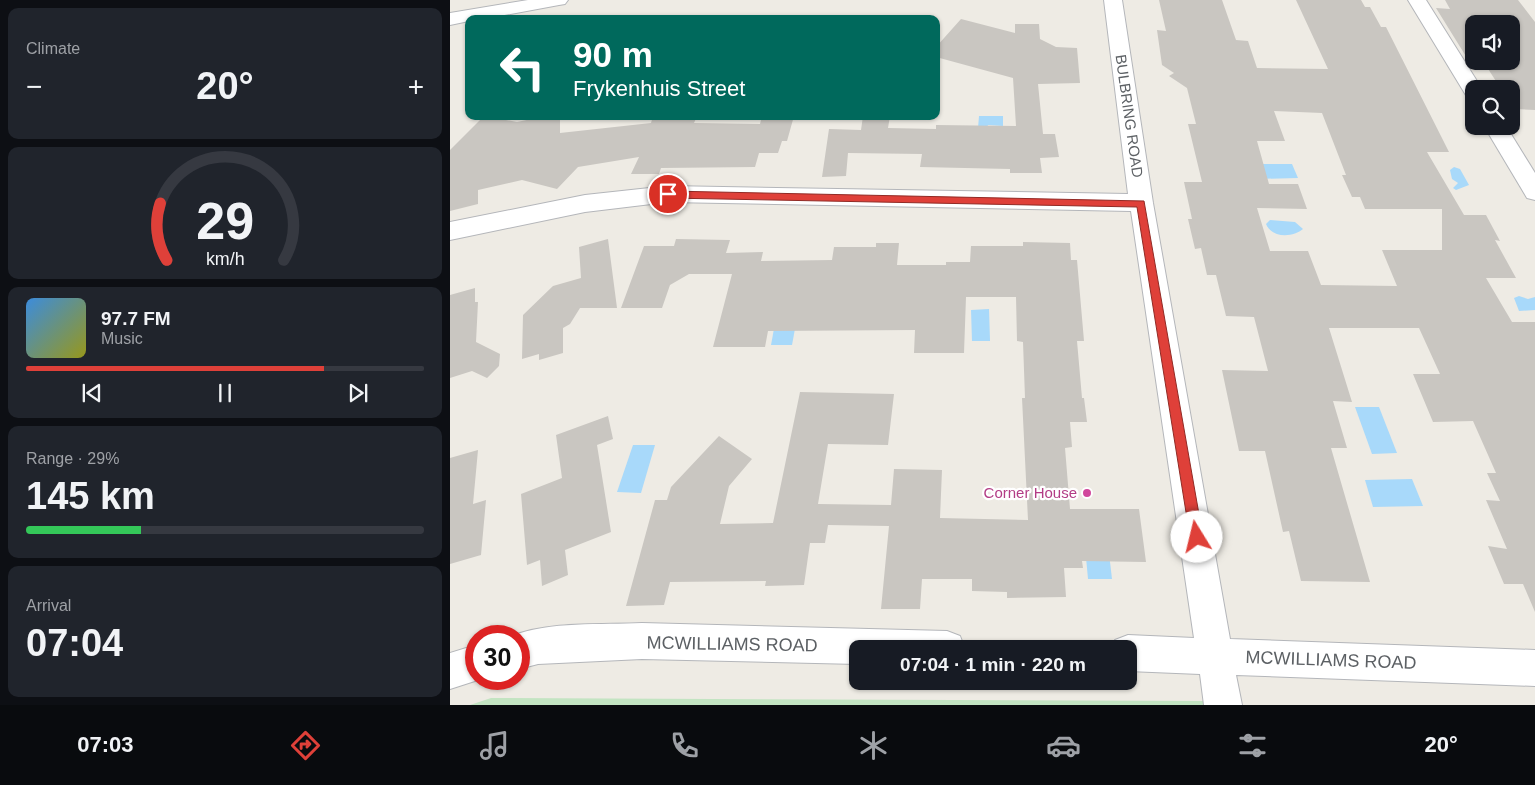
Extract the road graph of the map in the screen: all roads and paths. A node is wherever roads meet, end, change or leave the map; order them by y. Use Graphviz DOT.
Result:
graph roads {
  1 [pos="559,0"];
  2 [pos="1113,0"];
  3 [pos="1417,0"];
  4 [pos="473,15"];
  5 [pos="465,16"];
  6 [pos="450,19"];
  7 [pos="1467,80"];
  8 [pos="1500,135"];
  9 [pos="1535,192"];
  10 [pos="1141,204"];
  11 [pos="450,231"];
  12 [pos="849,647"];
  13 [pos="530,648"];
  14 [pos="1137,653"];
  15 [pos="1216,655"];
  16 [pos="465,666"];
  17 [pos="1535,668"];
  18 [pos="450,671"];
  19 [pos="1223,705"];
  1 -- 4 [label="street"];
  2 -- 10 [label="street, BULBRING ROAD"];
  3 -- 7 [label="street"];
  5 -- 6 [label="street"];
  8 -- 9 [label="street"];
  10 -- 11 [label="street"];
  10 -- 15 [label="street, BULBRING ROAD"];
  12 -- 13 [label="street, MCWILLIAMS ROAD"];
  14 -- 15 [label="street, MCWILLIAMS ROAD"];
  15 -- 17 [label="street, MCWILLIAMS ROAD"];
  15 -- 19 [label="street, BULBRING ROAD"];
  16 -- 18 [label="street"];
}
